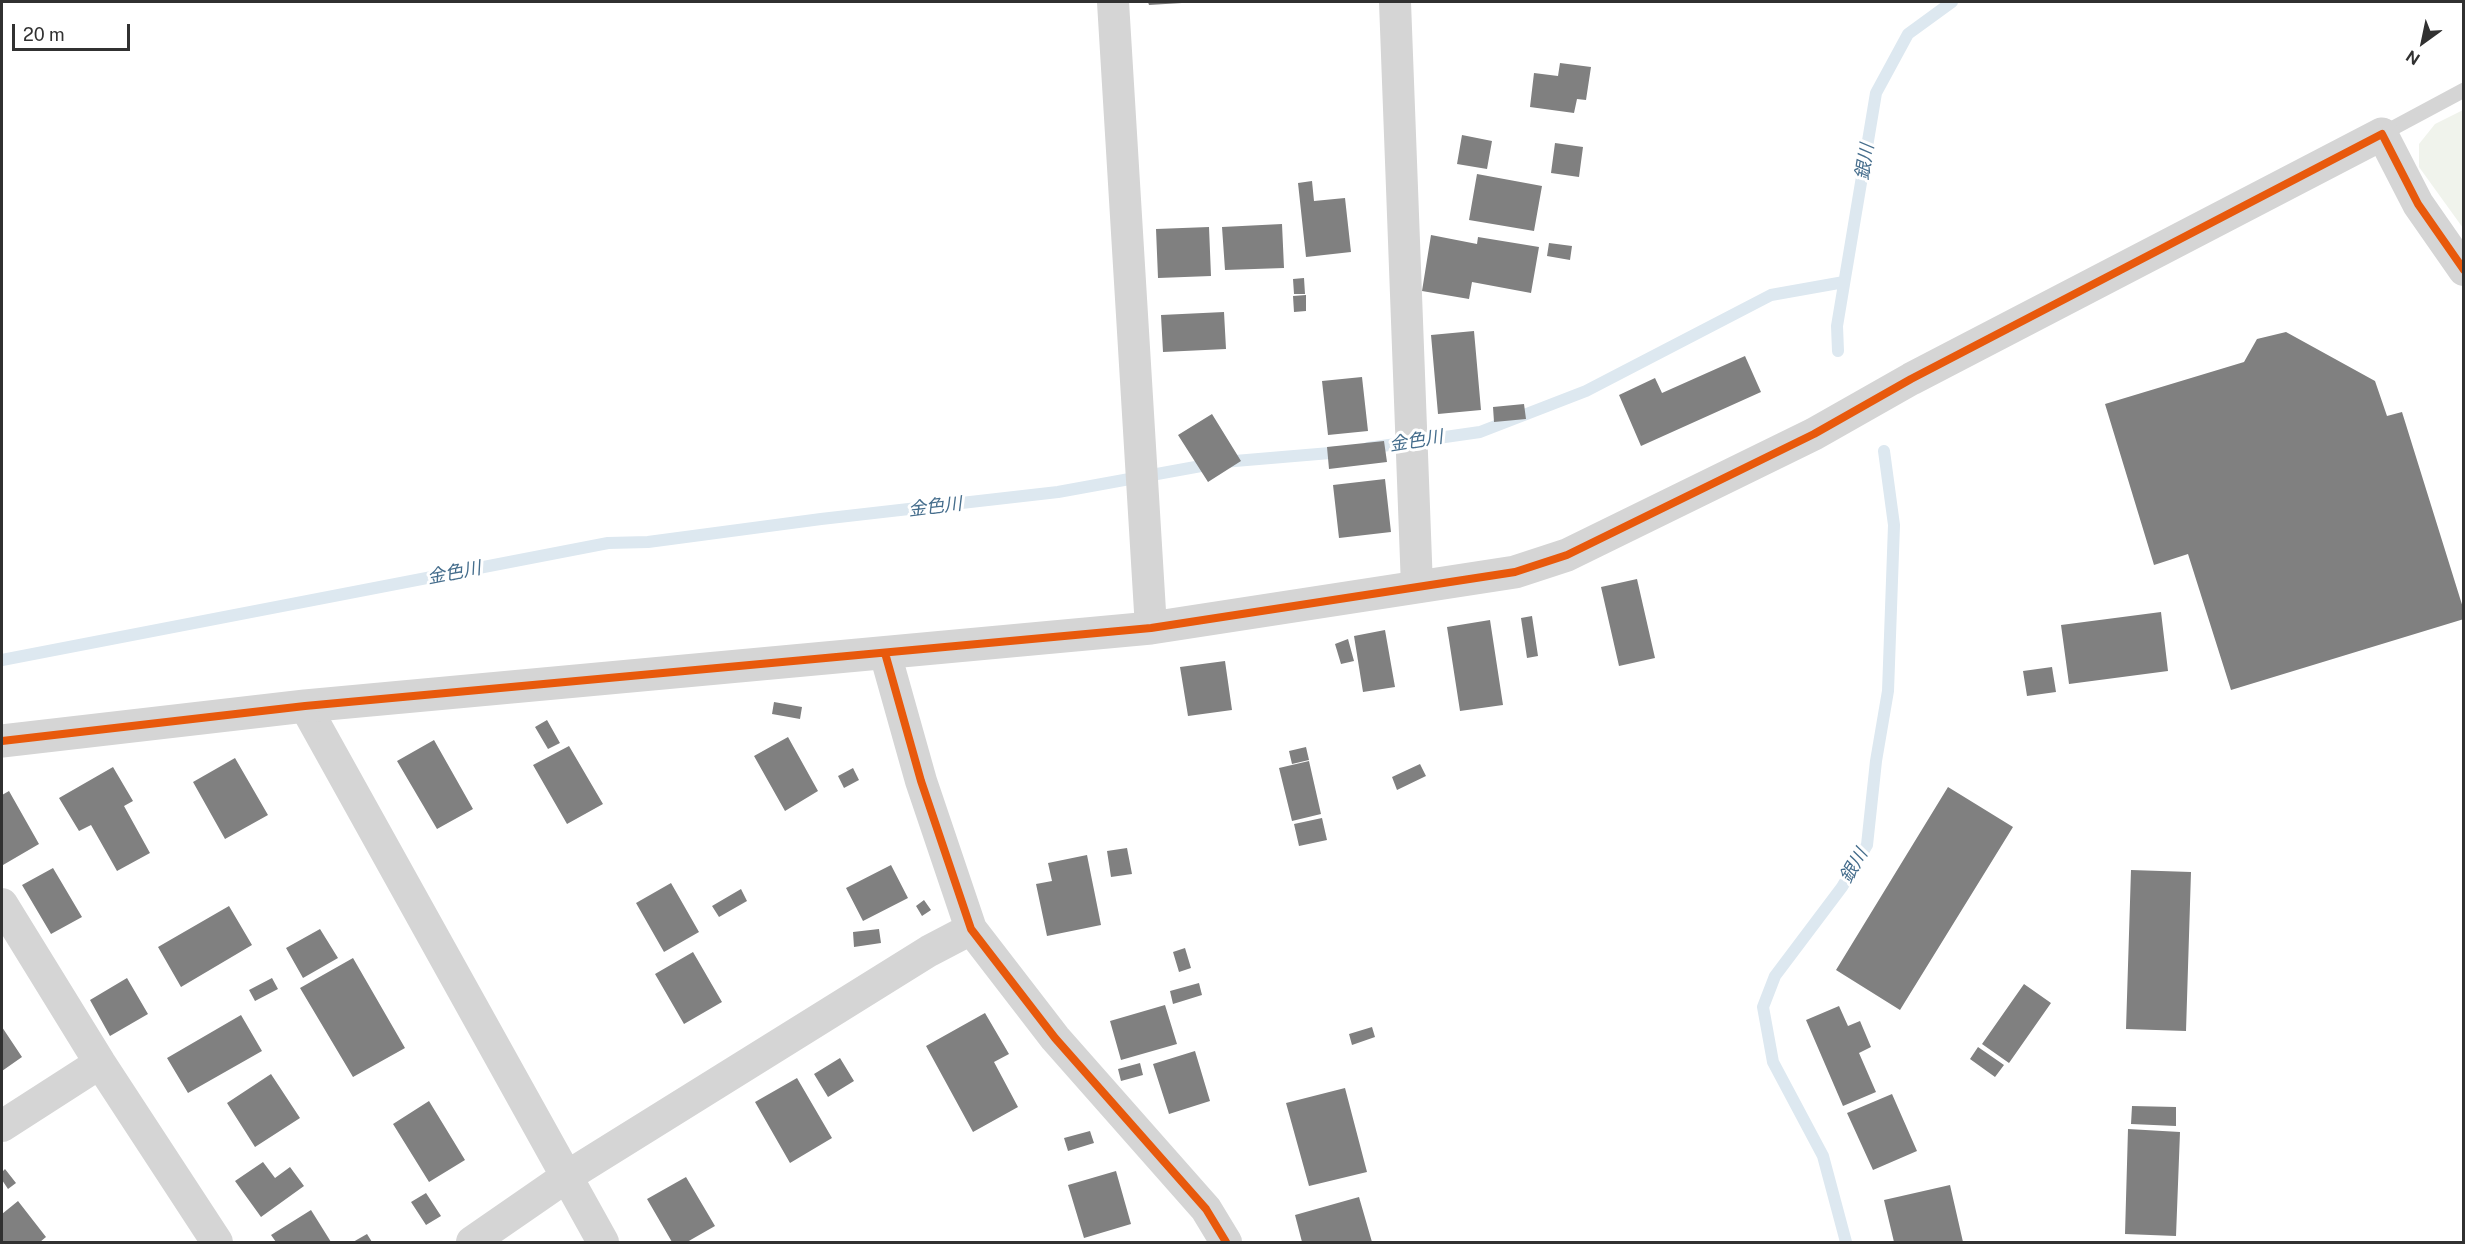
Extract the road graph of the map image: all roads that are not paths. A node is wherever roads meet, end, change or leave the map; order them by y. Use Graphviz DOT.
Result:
graph roads {
  1 [pos="1113,2"];
  2 [pos="1395,2"];
  3 [pos="2463,90"];
  4 [pos="2382,134"];
  5 [pos="2463,270"];
  6 [pos="1417,587"];
  7 [pos="1151,628"];
  8 [pos="885,653"];
  9 [pos="305,706"];
  10 [pos="2,741"];
  11 [pos="2,904"];
  12 [pos="971,930"];
  13 [pos="100,1063"];
  14 [pos="2,1126"];
  15 [pos="566,1177"];
  16 [pos="217,1242"];
  17 [pos="472,1242"];
  18 [pos="603,1242"];
  19 [pos="1226,1242"];
  1 -- 7 [label="street"];
  2 -- 6 [label="street"];
  3 -- 4 [label="lane"];
  4 -- 5 [label="street"];
  4 -- 6 [label="street"];
  6 -- 7 [label="street"];
  7 -- 8 [label="street"];
  8 -- 9 [label="street"];
  8 -- 12 [label="street"];
  9 -- 10 [label="street"];
  9 -- 15 [label="street"];
  11 -- 13 [label="street"];
  12 -- 15 [label="street"];
  12 -- 19 [label="street"];
  13 -- 14 [label="street"];
  13 -- 16 [label="street"];
  15 -- 17 [label="street"];
  15 -- 18 [label="street"];
}
